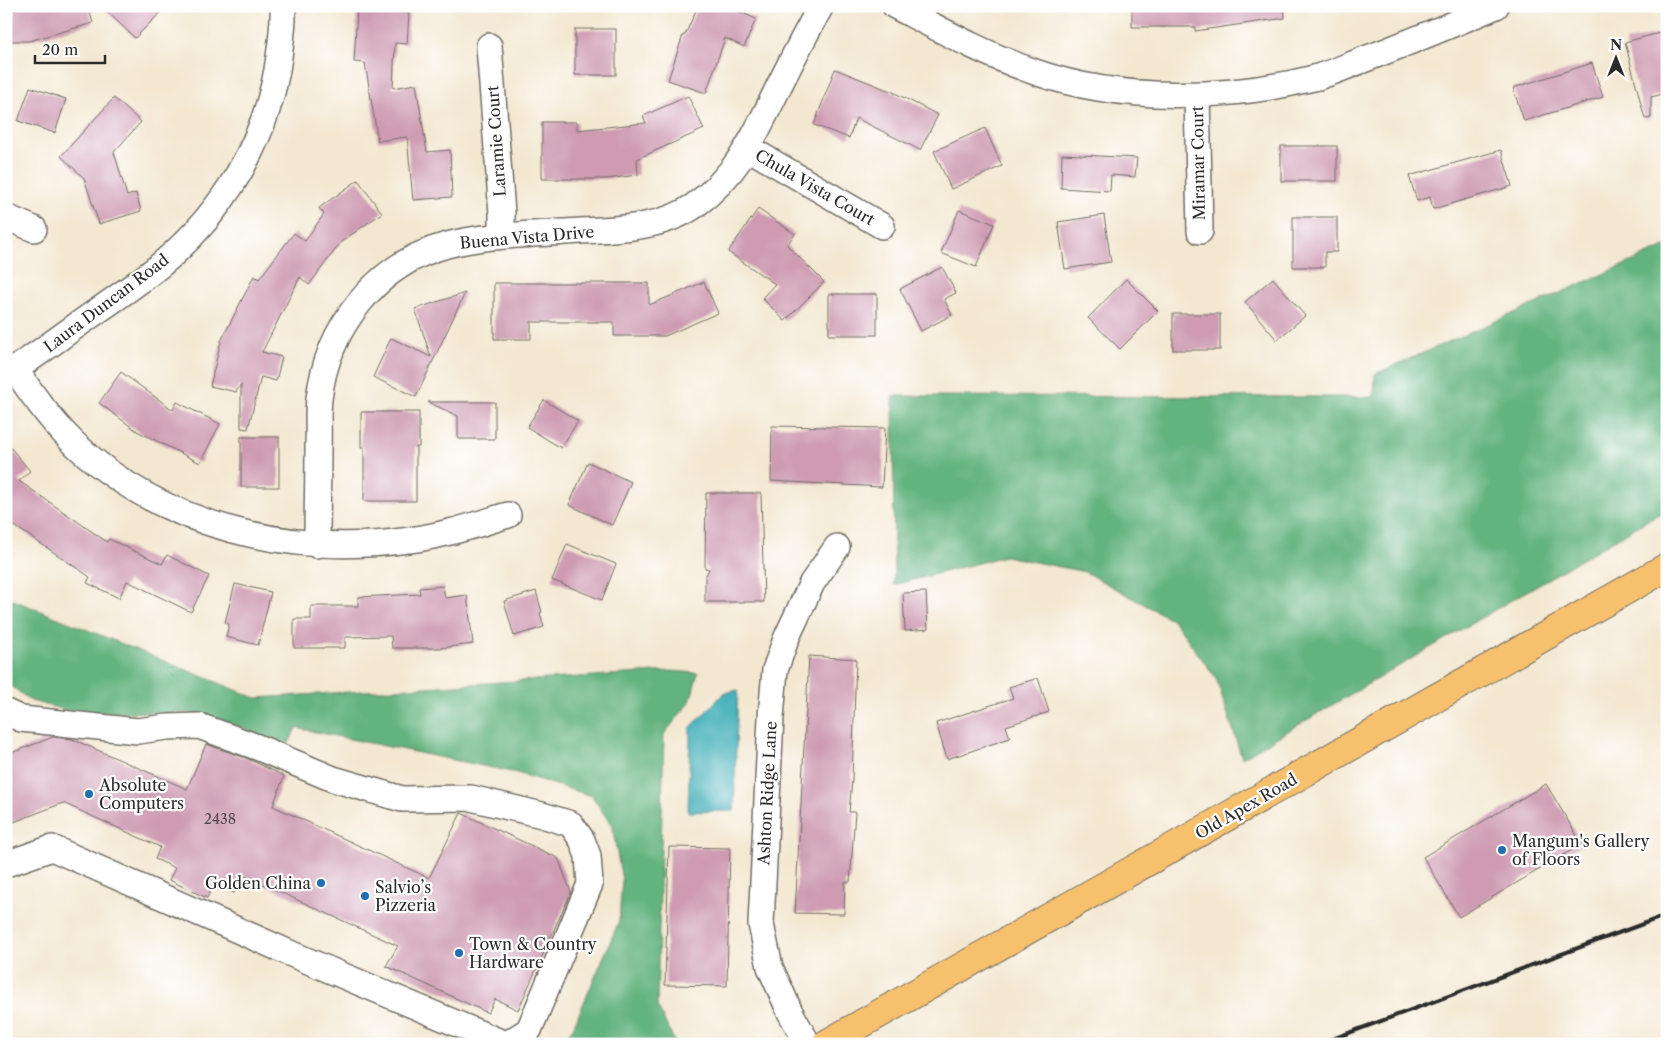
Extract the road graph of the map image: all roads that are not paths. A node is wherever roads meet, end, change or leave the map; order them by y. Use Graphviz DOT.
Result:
graph roads {
  1 [pos="283,6"];
  2 [pos="820,6"];
  3 [pos="895,6"];
  4 [pos="1496,6"];
  5 [pos="489,46"];
  6 [pos="1197,95"];
  7 [pos="748,148"];
  8 [pos="6,217"];
  9 [pos="882,226"];
  10 [pos="34,229"];
  11 [pos="1200,231"];
  12 [pos="502,236"];
  13 [pos="11,372"];
  14 [pos="508,515"];
  15 [pos="316,545"];
  16 [pos="836,547"];
  17 [pos="1667,568"];
  18 [pos="6,712"];
  19 [pos="6,864"];
  20 [pos="506,1044"];
  21 [pos="808,1044"];
  22 [pos="826,1044"];
  1 -- 13 [label="street, Laura Duncan Road"];
  2 -- 7 [label="street, Buena Vista Drive"];
  3 -- 6 [label="street"];
  4 -- 6 [label="street"];
  5 -- 12 [label="street, Laramie Court"];
  6 -- 11 [label="street, Miramar Court"];
  7 -- 9 [label="street, Chula Vista Court"];
  7 -- 12 [label="street, Buena Vista Drive"];
  8 -- 10 [label="street"];
  12 -- 15 [label="street, Buena Vista Drive"];
  13 -- 15 [label="street"];
  14 -- 15 [label="street"];
  16 -- 21 [label="street, Ashton Ridge Lane"];
  17 -- 22 [label="main road, Old Apex Road"];
  18 -- 20 [label="street"];
  19 -- 20 [label="street"];
}
